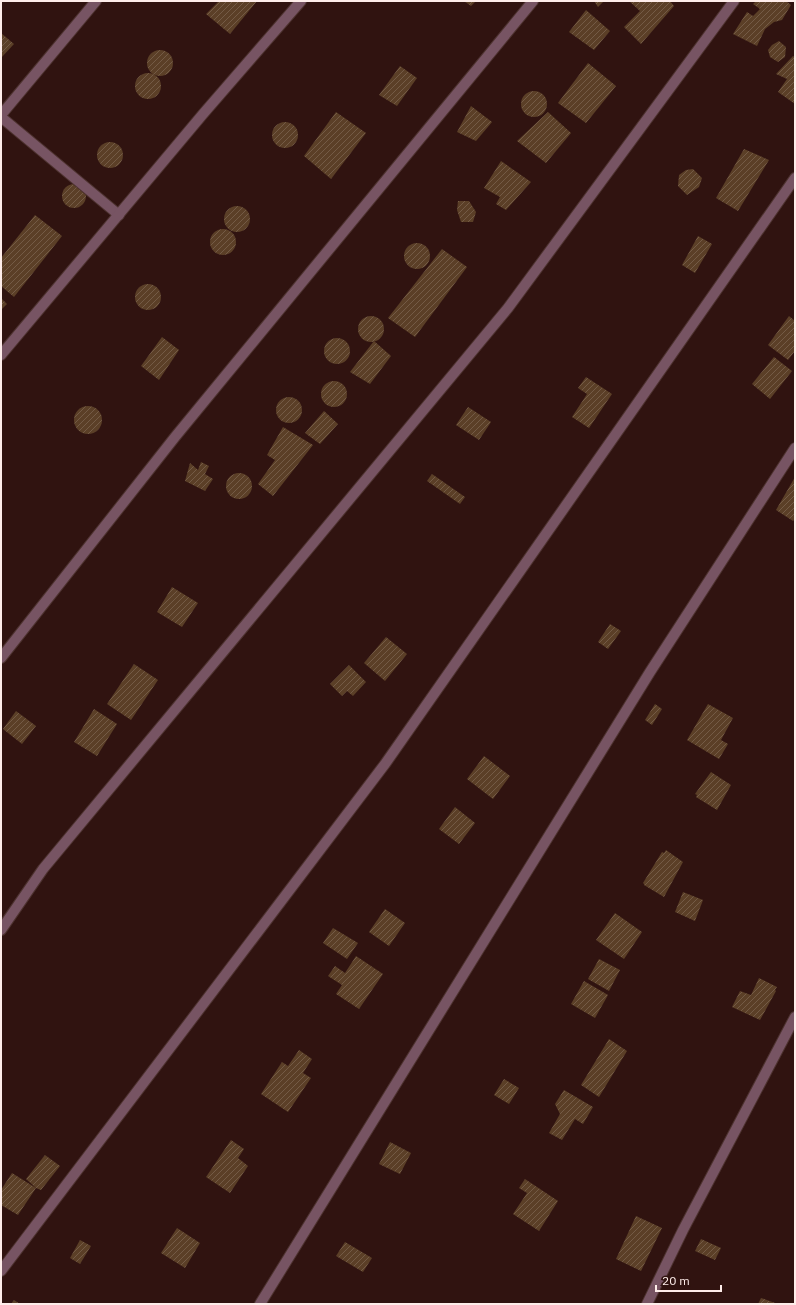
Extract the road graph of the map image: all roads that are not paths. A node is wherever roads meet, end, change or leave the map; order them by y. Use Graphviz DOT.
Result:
graph roads {
  1 [pos="96,1"];
  2 [pos="301,1"];
  3 [pos="533,1"];
  4 [pos="734,1"];
  5 [pos="1,116"];
  6 [pos="795,178"];
  7 [pos="119,215"];
  8 [pos="1,355"];
  9 [pos="795,448"];
  10 [pos="1,658"];
  11 [pos="1,930"];
  12 [pos="795,1017"];
  13 [pos="1,1271"];
  14 [pos="260,1304"];
  15 [pos="647,1304"];
  1 -- 5 [label="street"];
  2 -- 7 [label="street"];
  3 -- 10 [label="street"];
  4 -- 11 [label="street"];
  5 -- 7 [label="street"];
  6 -- 13 [label="street"];
  7 -- 8 [label="street"];
  9 -- 14 [label="street"];
  12 -- 15 [label="street"];
}
